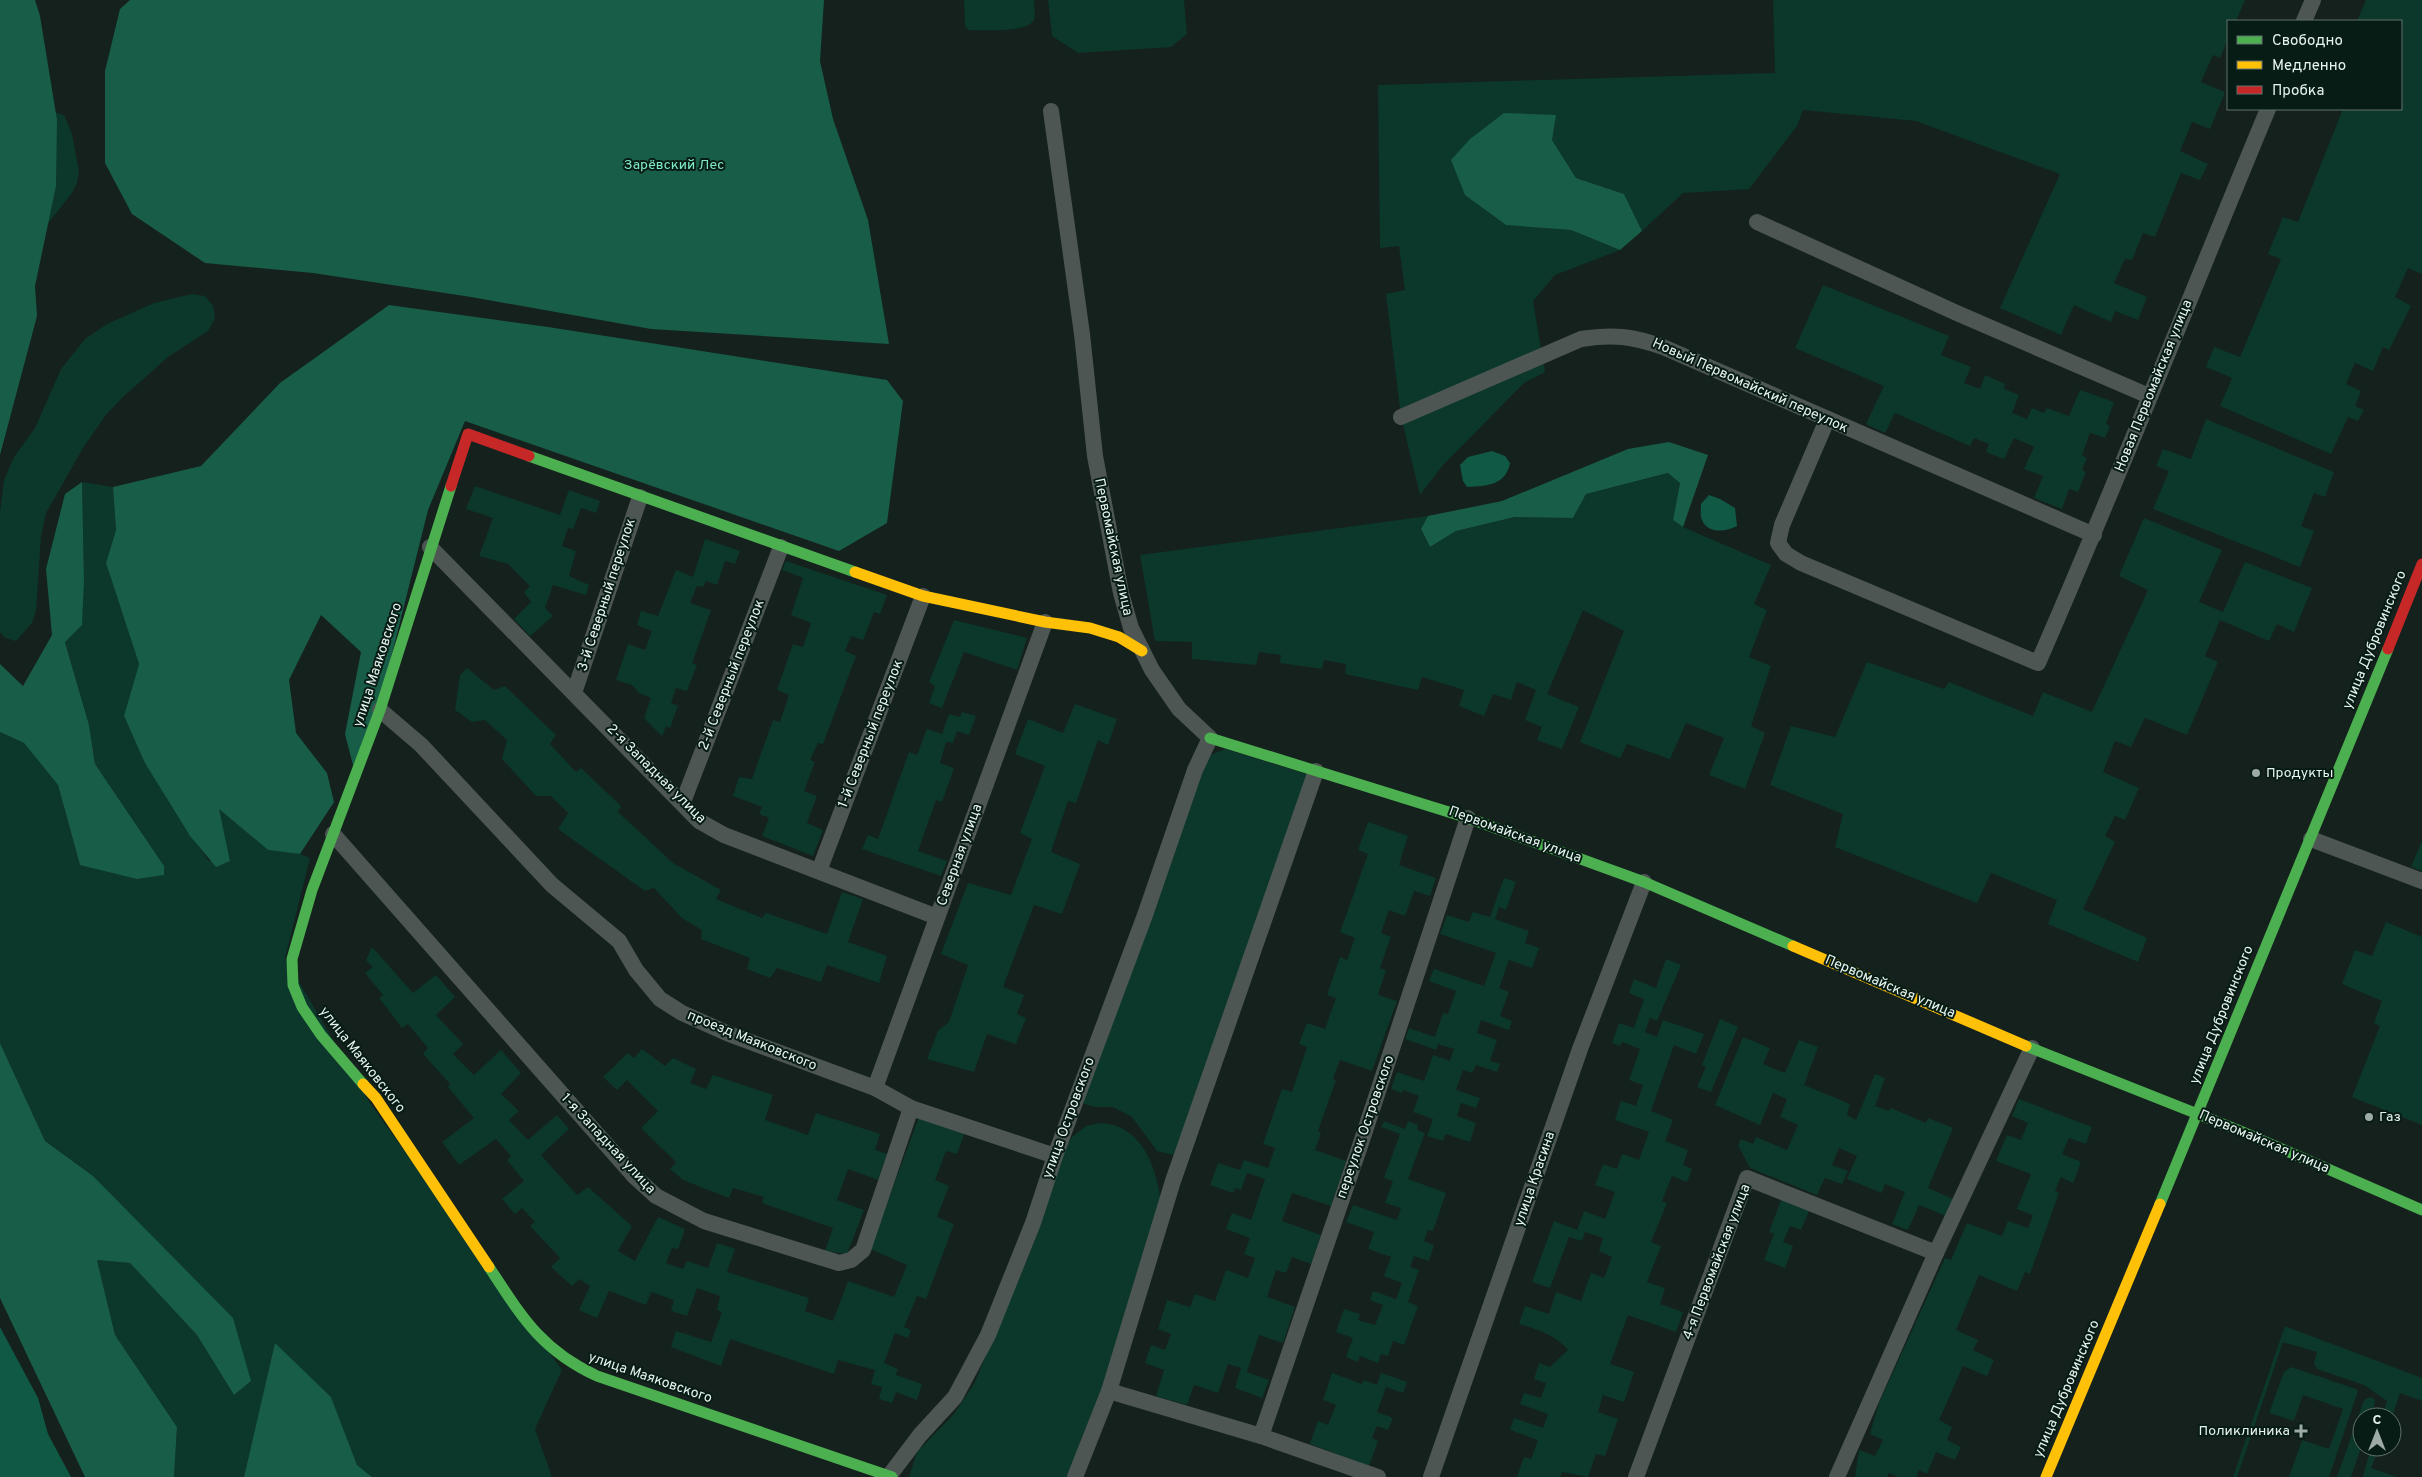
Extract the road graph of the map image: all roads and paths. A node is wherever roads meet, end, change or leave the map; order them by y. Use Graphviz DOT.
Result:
graph roads {
  1 [pos="2313,0"];
  2 [pos="2304,20"];
  3 [pos="2268,110"];
  4 [pos="1051,111"];
  5 [pos="1757,222"];
  6 [pos="2149,396"];
  7 [pos="1401,417"];
  8 [pos="1827,420"];
  9 [pos="640,497"];
  10 [pos="2094,535"];
  11 [pos="430,547"];
  12 [pos="781,547"];
  13 [pos="2422,564"];
  14 [pos="923,596"];
  15 [pos="1045,622"];
  16 [pos="1142,651"];
  17 [pos="574,694"];
  18 [pos="380,710"];
  19 [pos="1210,738"];
  20 [pos="1316,771"];
  21 [pos="683,802"];
  22 [pos="1468,818"];
  23 [pos="333,834"];
  24 [pos="2311,839"];
  25 [pos="819,871"];
  26 [pos="2422,881"];
  27 [pos="1644,882"];
  28 [pos="937,916"];
  29 [pos="2032,1048"];
  30 [pos="875,1088"];
  31 [pos="912,1108"];
  32 [pos="2198,1114"];
  33 [pos="1055,1156"];
  34 [pos="2422,1210"];
  35 [pos="1936,1253"];
  36 [pos="1109,1390"];
  37 [pos="1261,1436"];
  38 [pos="891,1476"];
  39 [pos="1075,1477"];
  40 [pos="1378,1477"];
  41 [pos="1431,1477"];
  42 [pos="1636,1477"];
  43 [pos="1837,1477"];
  44 [pos="2046,1477"];
  1 -- 2 [label="street"];
  3 -- 6 [label="street, Новая Первомайская улица"];
  4 -- 16 [label="street, Первомайская улица"];
  5 -- 6 [label="street"];
  6 -- 10 [label="street, Новая Первомайская улица"];
  7 -- 8 [label="street, Новый Первомайский переулок"];
  8 -- 10 [label="street, Новый Первомайский переулок"];
  8 -- 10 [label="street, Новая Первомайская улица"];
  9 -- 11 [label="street, улица Маяковского"];
  9 -- 12 [label="street"];
  9 -- 17 [label="street, 3-й Северный переулок"];
  11 -- 17 [label="street, 2-я Западная улица"];
  11 -- 18 [label="street, улица Маяковского"];
  12 -- 14 [label="street"];
  12 -- 21 [label="street, 2-й Северный переулок"];
  13 -- 24 [label="street, улица Дубровинского"];
  14 -- 15 [label="street"];
  14 -- 25 [label="street, 1-й Северный переулок"];
  15 -- 16 [label="street"];
  15 -- 28 [label="street, Северная улица"];
  16 -- 19 [label="street, Первомайская улица"];
  17 -- 21 [label="street, 2-я Западная улица"];
  18 -- 23 [label="street, улица Маяковского"];
  18 -- 30 [label="street, проезд Маяковского"];
  19 -- 20 [label="street, Первомайская улица"];
  19 -- 33 [label="street, улица Островского"];
  20 -- 22 [label="street, Первомайская улица"];
  20 -- 36 [label="street"];
  21 -- 25 [label="street, 2-я Западная улица"];
  22 -- 27 [label="street, Первомайская улица"];
  22 -- 37 [label="street, переулок Островского"];
  23 -- 31 [label="street, 1-я Западная улица"];
  23 -- 38 [label="street, улица Маяковского"];
  24 -- 26 [label="street"];
  24 -- 32 [label="street, улица Дубровинского"];
  25 -- 28 [label="street, 2-я Западная улица"];
  27 -- 29 [label="street, Первомайская улица"];
  27 -- 41 [label="street, улица Красина"];
  28 -- 30 [label="street, Северная улица"];
  29 -- 32 [label="street, Первомайская улица"];
  29 -- 35 [label="street"];
  30 -- 31 [label="street, проезд Маяковского"];
  31 -- 33 [label="street, проезд Маяковского"];
  32 -- 34 [label="street, Первомайская улица"];
  32 -- 44 [label="street, улица Дубровинского"];
  33 -- 38 [label="street, улица Островского"];
  35 -- 42 [label="street, 4-я Первомайская улица"];
  35 -- 43 [label="street"];
  36 -- 37 [label="street"];
  36 -- 39 [label="street"];
  37 -- 40 [label="street"];
}
